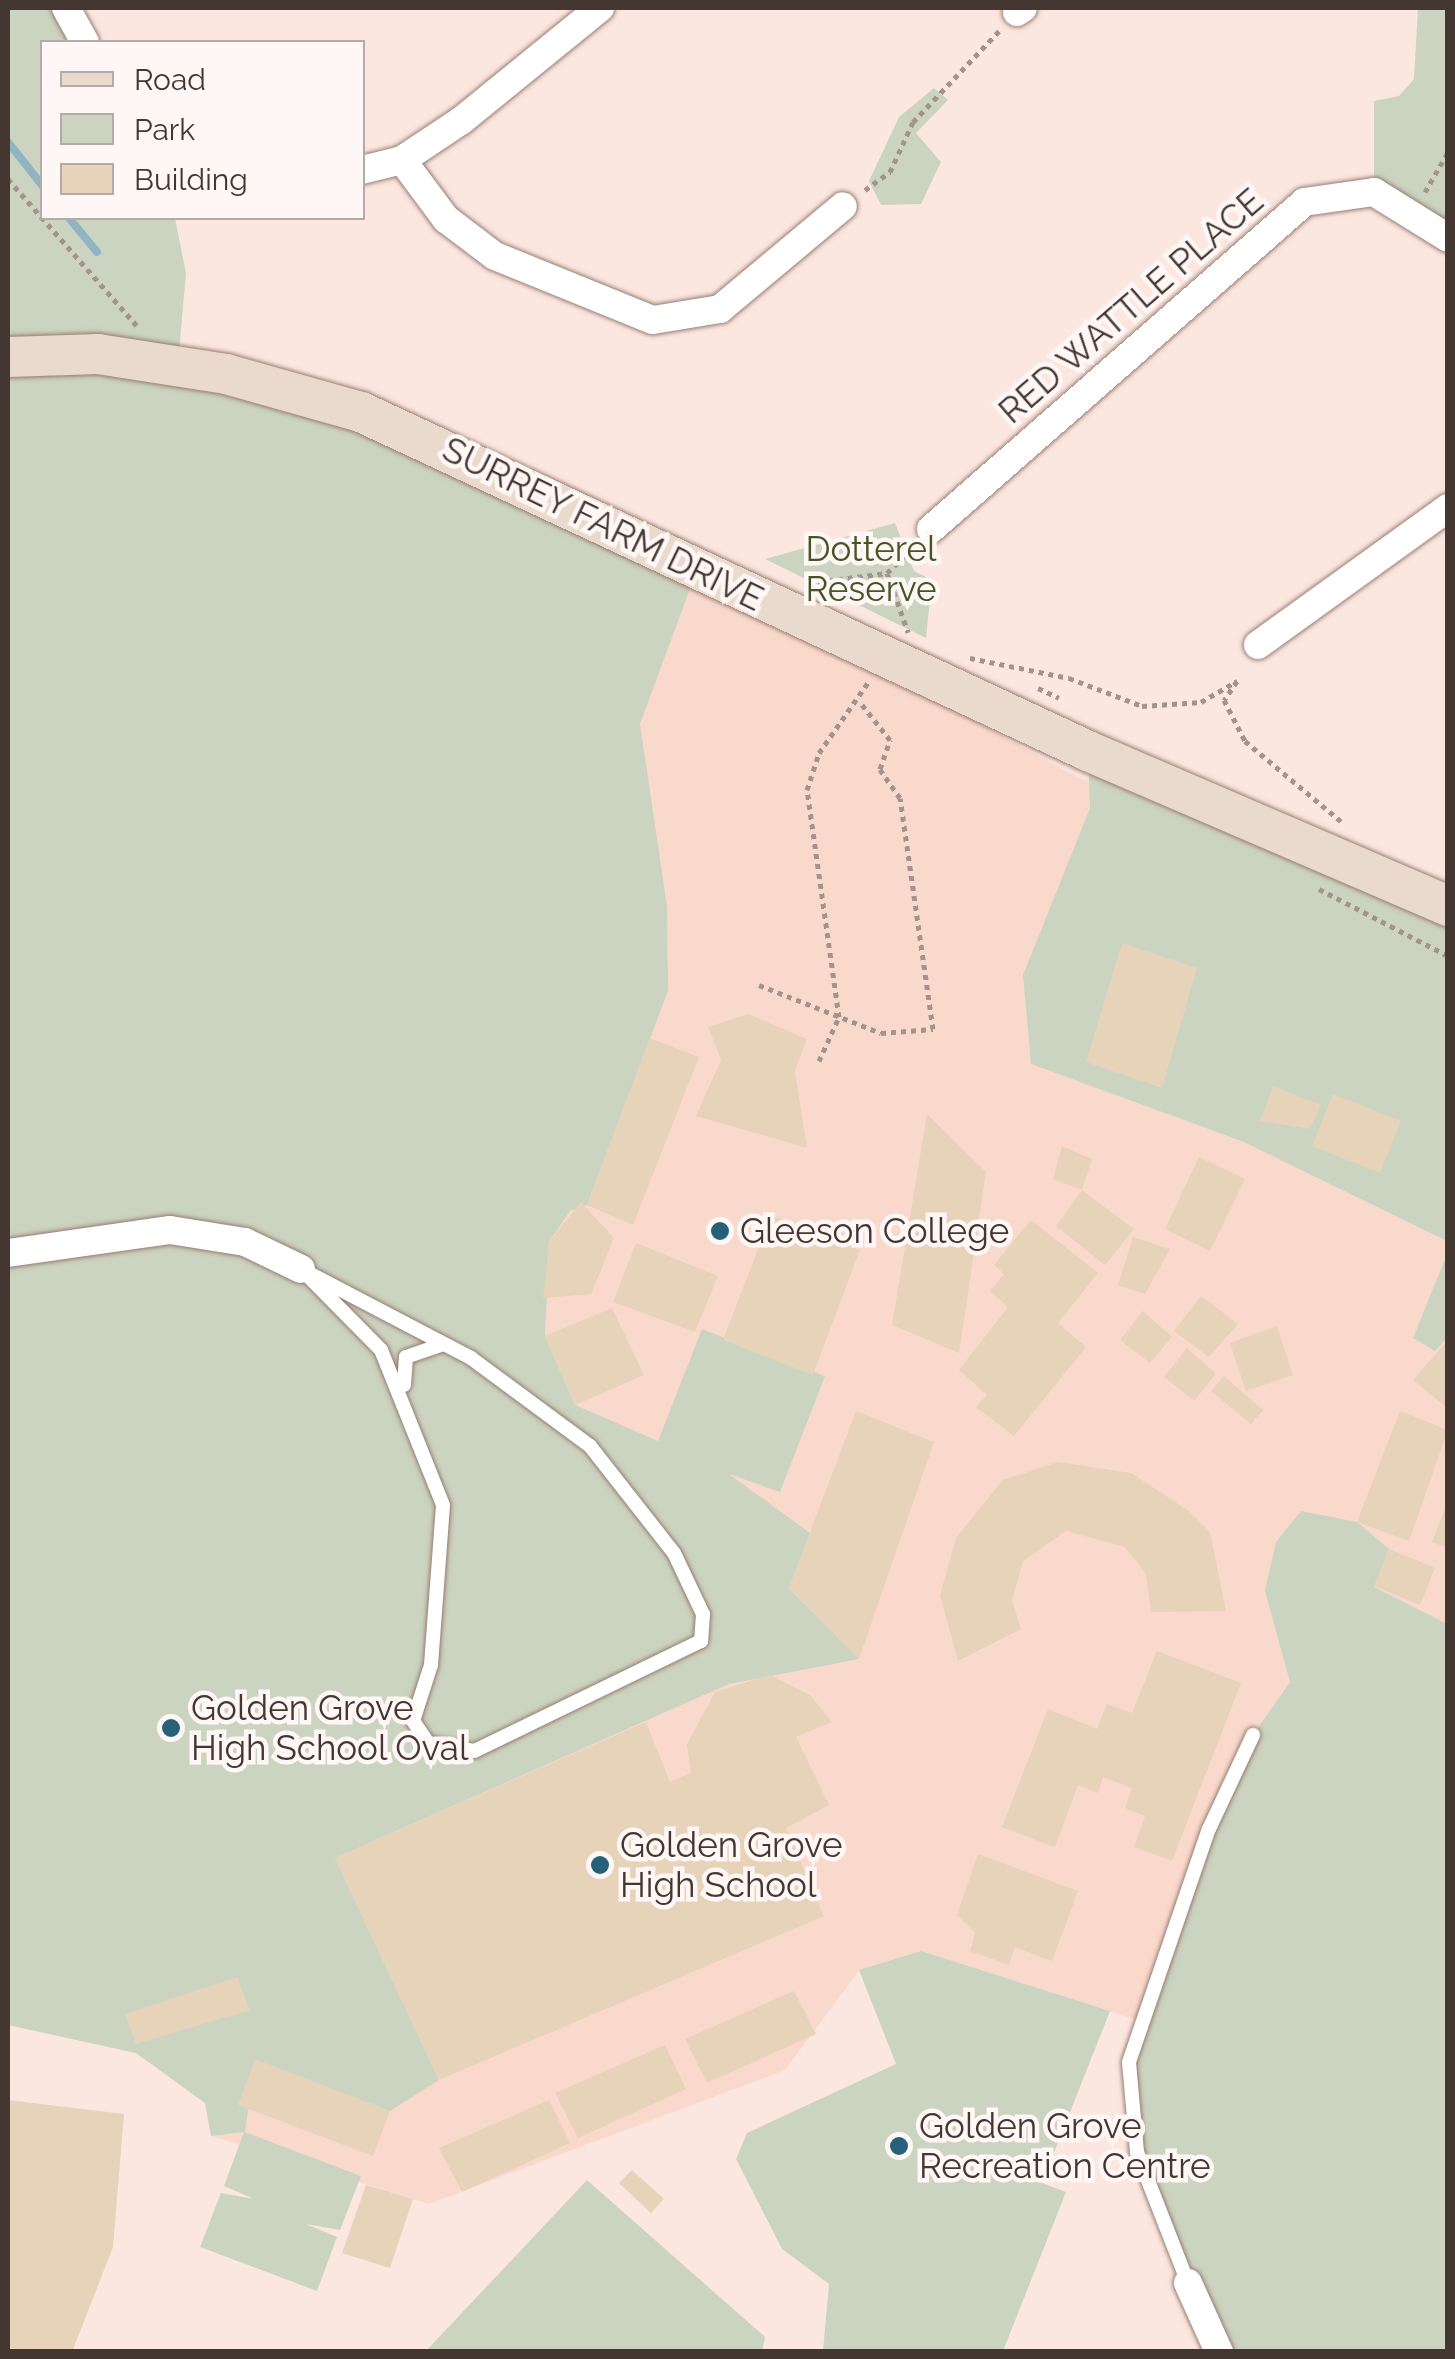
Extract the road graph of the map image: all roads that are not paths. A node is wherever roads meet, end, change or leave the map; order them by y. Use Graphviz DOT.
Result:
graph roads {
  1 [pos="66,8"];
  2 [pos="600,8"];
  3 [pos="84,40"];
  4 [pos="402,160"];
  5 [pos="365,169"];
  6 [pos="843,206"];
  7 [pos="1448,238"];
  8 [pos="8,357"];
  9 [pos="1448,508"];
  10 [pos="931,529"];
  11 [pos="1258,645"];
  12 [pos="1448,906"];
  13 [pos="8,1253"];
  14 [pos="301,1269"];
  15 [pos="448,1346"];
  16 [pos="408,1400"];
  17 [pos="1252,1734"];
  18 [pos="1188,2284"];
  19 [pos="1219,2352"];
  1 -- 3 [label="street"];
  2 -- 4 [label="street"];
  4 -- 5 [label="street"];
  4 -- 6 [label="street"];
  7 -- 10 [label="street, RED WATTLE PLACE"];
  8 -- 12 [label="street, SURREY FARM DRIVE"];
  9 -- 11 [label="street"];
  13 -- 14 [label="street"];
  14 -- 15 [label="lane"];
  14 -- 16 [label="lane"];
  15 -- 16 [label="lane"];
  15 -- 16 [label="lane"];
  17 -- 18 [label="lane"];
  18 -- 19 [label="street"];
}
